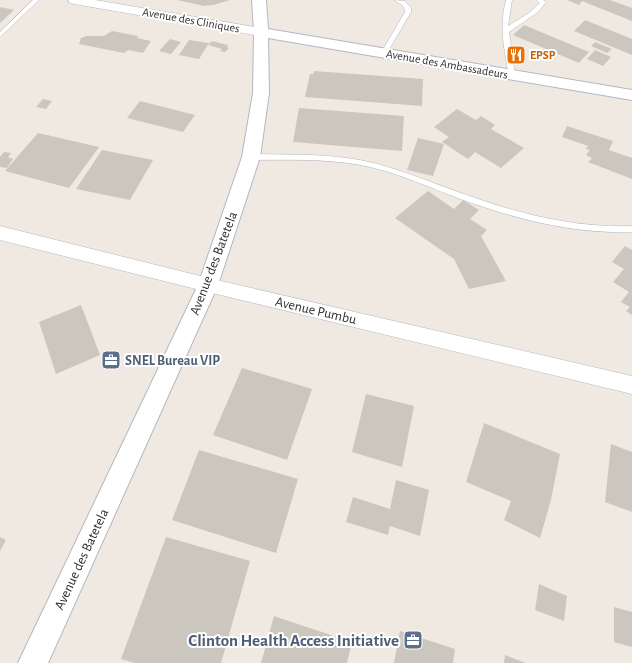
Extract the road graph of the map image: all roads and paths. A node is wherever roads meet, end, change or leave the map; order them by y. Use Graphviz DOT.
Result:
graph roads {
  1 [pos="36,0"];
  2 [pos="74,0"];
  3 [pos="259,0"];
  4 [pos="397,0"];
  5 [pos="509,0"];
  6 [pos="539,0"];
  7 [pos="261,32"];
  8 [pos="505,32"];
  9 [pos="1,33"];
  10 [pos="384,53"];
  11 [pos="512,75"];
  12 [pos="632,95"];
  13 [pos="251,157"];
  14 [pos="632,229"];
  15 [pos="0,233"];
  16 [pos="208,285"];
  17 [pos="632,385"];
  18 [pos="33,663"];
  1 -- 9 [label="lane"];
  2 -- 7 [label="street, Avenue des Cliniques"];
  3 -- 7 [label="street, Avenue des Batetela"];
  4 -- 10 [label="lane"];
  5 -- 8 [label="lane"];
  6 -- 8 [label="lane"];
  7 -- 10 [label="street, Avenue des Ambassadeurs"];
  7 -- 13 [label="street, Avenue des Batetela"];
  8 -- 11 [label="lane"];
  10 -- 11 [label="street, Avenue des Ambassadeurs"];
  11 -- 12 [label="street, Avenue des Ambassadeurs"];
  13 -- 14 [label="lane"];
  13 -- 16 [label="street, Avenue des Batetela"];
  15 -- 16 [label="street, Avenue Pumbu"];
  16 -- 17 [label="street, Avenue Pumbu"];
  16 -- 18 [label="street, Avenue des Batetela"];
}
